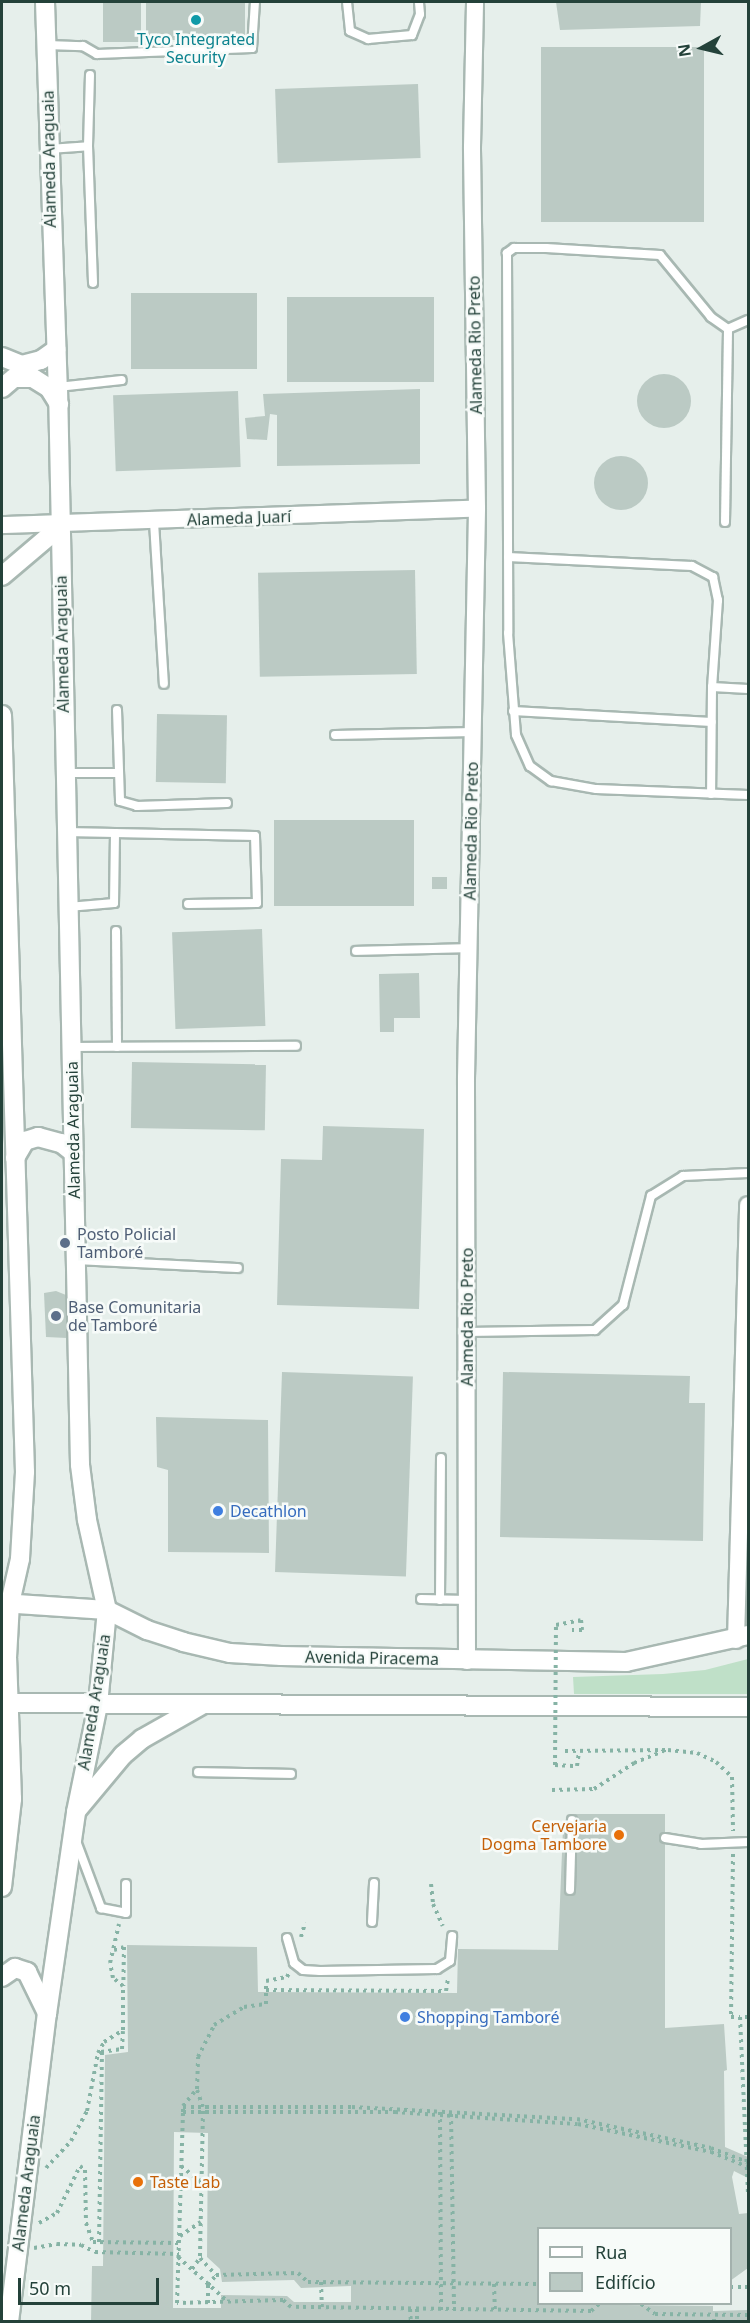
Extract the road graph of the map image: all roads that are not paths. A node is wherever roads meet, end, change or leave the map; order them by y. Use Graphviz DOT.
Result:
graph roads {
  1 [pos="45,2"];
  2 [pos="255,2"];
  3 [pos="347,2"];
  4 [pos="419,2"];
  5 [pos="475,2"];
  6 [pos="46,45"];
  7 [pos="90,75"];
  8 [pos="88,146"];
  9 [pos="49,149"];
  10 [pos="93,283"];
  11 [pos="748,320"];
  12 [pos="728,329"];
  13 [pos="57,349"];
  14 [pos="2,357"];
  15 [pos="122,380"];
  16 [pos="2,388"];
  17 [pos="58,396"];
  18 [pos="477,508"];
  19 [pos="154,522"];
  20 [pos="725,522"];
  21 [pos="2,525"];
  22 [pos="61,526"];
  23 [pos="508,557"];
  24 [pos="2,576"];
  25 [pos="164,684"];
  26 [pos="712,687"];
  27 [pos="748,689"];
  28 [pos="117,710"];
  29 [pos="513,711"];
  30 [pos="2,715"];
  31 [pos="712,722"];
  32 [pos="473,732"];
  33 [pos="335,735"];
  34 [pos="118,772"];
  35 [pos="64,773"];
  36 [pos="711,794"];
  37 [pos="748,795"];
  38 [pos="227,803"];
  39 [pos="65,832"];
  40 [pos="115,833"];
  41 [pos="188,904"];
  42 [pos="68,907"];
  43 [pos="116,931"];
  44 [pos="469,948"];
  45 [pos="356,951"];
  46 [pos="296,1046"];
  47 [pos="71,1047"];
  48 [pos="117,1047"];
  49 [pos="74,1153"];
  50 [pos="15,1158"];
  51 [pos="748,1173"];
  52 [pos="748,1205"];
  53 [pos="748,1219"];
  54 [pos="75,1260"];
  55 [pos="238,1268"];
  56 [pos="467,1332"];
  57 [pos="441,1458"];
  58 [pos="744,1477"];
  59 [pos="421,1599"];
  60 [pos="440,1600"];
  61 [pos="468,1600"];
  62 [pos="6,1603"];
  63 [pos="107,1610"];
  64 [pos="742,1637"];
  65 [pos="467,1661"];
  66 [pos="6,1703"];
  67 [pos="98,1705"];
  68 [pos="201,1705"];
  69 [pos="748,1707"];
  70 [pos="198,1772"];
  71 [pos="291,1774"];
  72 [pos="76,1812"];
  73 [pos="572,1820"];
  74 [pos="74,1832"];
  75 [pos="665,1839"];
  76 [pos="748,1842"];
  77 [pos="374,1883"];
  78 [pos="126,1884"];
  79 [pos="2,1887"];
  80 [pos="570,1890"];
  81 [pos="372,1922"];
  82 [pos="452,1936"];
  83 [pos="287,1938"];
  84 [pos="2,1977"];
  85 [pos="47,2014"];
  86 [pos="9,2322"];
  1 -- 6 [label="street, Alameda Araguaia"];
  2 -- 6 [label="lane"];
  3 -- 4 [label="lane"];
  5 -- 18 [label="street, Alameda Rio Preto"];
  6 -- 9 [label="street, Alameda Araguaia"];
  7 -- 8 [label="lane"];
  8 -- 9 [label="lane"];
  8 -- 10 [label="lane"];
  9 -- 13 [label="street, Alameda Araguaia"];
  11 -- 12 [label="lane"];
  12 -- 20 [label="lane"];
  12 -- 23 [label="lane"];
  13 -- 14 [label="street"];
  13 -- 17 [label="street, Alameda Araguaia"];
  15 -- 17 [label="lane"];
  16 -- 17 [label="street"];
  17 -- 22 [label="street, Alameda Araguaia"];
  18 -- 19 [label="street, Alameda Juarí"];
  18 -- 32 [label="street, Alameda Rio Preto"];
  19 -- 22 [label="street, Alameda Juarí"];
  19 -- 25 [label="lane"];
  21 -- 22 [label="street, Alameda Juarí"];
  22 -- 24 [label="street"];
  22 -- 35 [label="street, Alameda Araguaia"];
  23 -- 26 [label="lane"];
  23 -- 29 [label="lane"];
  26 -- 27 [label="lane"];
  26 -- 31 [label="lane"];
  28 -- 34 [label="lane"];
  29 -- 31 [label="lane"];
  29 -- 36 [label="lane"];
  30 -- 50 [label="street"];
  31 -- 36 [label="lane"];
  32 -- 33 [label="lane"];
  32 -- 44 [label="street, Alameda Rio Preto"];
  34 -- 35 [label="lane"];
  34 -- 38 [label="lane"];
  35 -- 39 [label="street, Alameda Araguaia"];
  36 -- 37 [label="lane"];
  39 -- 40 [label="lane"];
  39 -- 42 [label="street, Alameda Araguaia"];
  40 -- 41 [label="lane"];
  40 -- 42 [label="lane"];
  42 -- 47 [label="street, Alameda Araguaia"];
  43 -- 48 [label="lane"];
  44 -- 45 [label="lane"];
  44 -- 56 [label="street, Alameda Rio Preto"];
  46 -- 48 [label="lane"];
  47 -- 48 [label="lane"];
  47 -- 49 [label="street, Alameda Araguaia"];
  49 -- 50 [label="street"];
  49 -- 54 [label="street, Alameda Araguaia"];
  50 -- 62 [label="street"];
  51 -- 56 [label="lane"];
  52 -- 53 [label="street"];
  53 -- 58 [label="street"];
  54 -- 55 [label="lane"];
  54 -- 63 [label="street, Alameda Araguaia"];
  56 -- 61 [label="street, Alameda Rio Preto"];
  57 -- 60 [label="lane"];
  58 -- 64 [label="street"];
  59 -- 60 [label="lane"];
  60 -- 61 [label="lane"];
  61 -- 65 [label="street, Alameda Rio Preto"];
  62 -- 63 [label="street, Avenida Piracema"];
  62 -- 66 [label="street"];
  63 -- 65 [label="street, Avenida Piracema"];
  63 -- 67 [label="street, Alameda Araguaia"];
  64 -- 65 [label="street, Avenida Piracema"];
  66 -- 67 [label="street"];
  66 -- 79 [label="street"];
  67 -- 68 [label="street"];
  67 -- 72 [label="street, Alameda Araguaia"];
  68 -- 69 [label="street"];
  68 -- 72 [label="street"];
  70 -- 71 [label="lane"];
  72 -- 74 [label="street, Alameda Araguaia"];
  73 -- 80 [label="lane"];
  74 -- 78 [label="lane"];
  74 -- 85 [label="street, Alameda Araguaia"];
  75 -- 76 [label="lane"];
  77 -- 81 [label="lane"];
  82 -- 83 [label="lane"];
  84 -- 85 [label="street"];
  85 -- 86 [label="street, Alameda Araguaia"];
}
